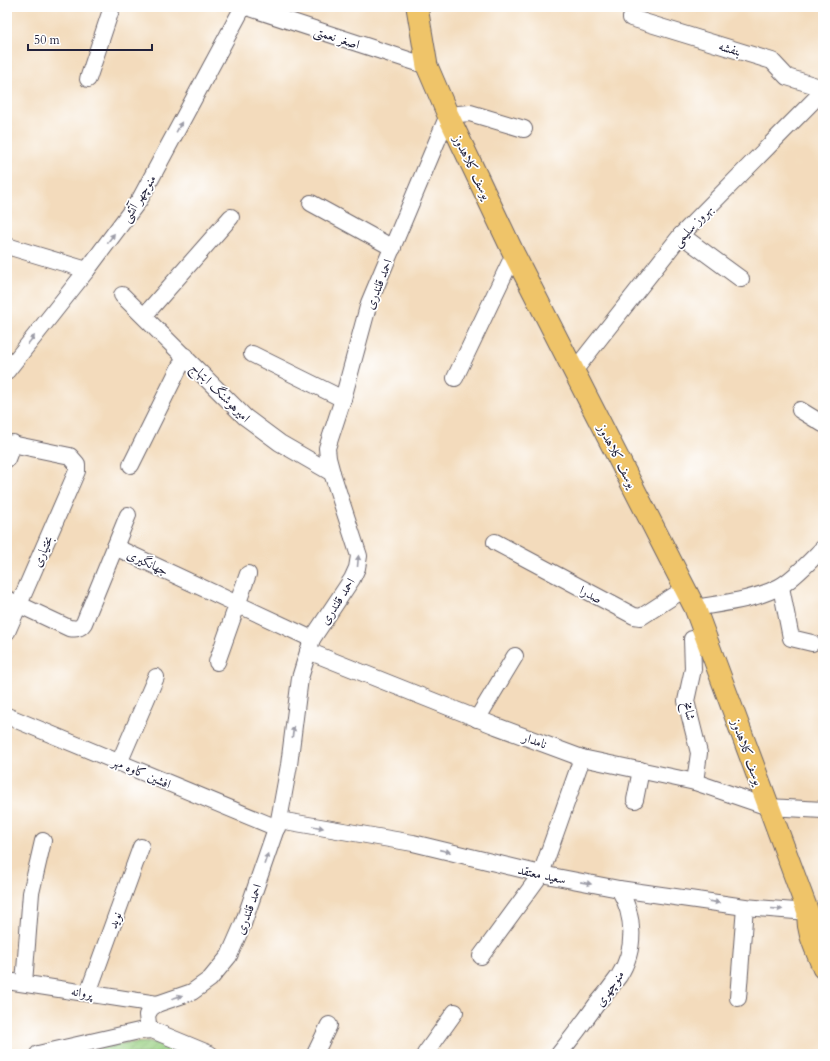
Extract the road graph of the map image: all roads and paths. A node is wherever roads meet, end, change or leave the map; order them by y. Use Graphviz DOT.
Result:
graph roads {
  1 [pos="112,7"];
  2 [pos="243,7"];
  3 [pos="248,7"];
  4 [pos="416,7"];
  5 [pos="631,18"];
  6 [pos="427,66"];
  7 [pos="88,79"];
  8 [pos="823,88"];
  9 [pos="823,91"];
  10 [pos="448,115"];
  11 [pos="524,129"];
  12 [pos="311,203"];
  13 [pos="231,216"];
  14 [pos="681,236"];
  15 [pos="7,246"];
  16 [pos="393,248"];
  17 [pos="514,254"];
  18 [pos="87,270"];
  19 [pos="741,278"];
  20 [pos="122,295"];
  21 [pos="144,316"];
  22 [pos="252,354"];
  23 [pos="185,356"];
  24 [pos="7,371"];
  25 [pos="574,371"];
  26 [pos="455,378"];
  27 [pos="343,399"];
  28 [pos="800,410"];
  29 [pos="823,424"];
  30 [pos="10,443"];
  31 [pos="7,459"];
  32 [pos="131,465"];
  33 [pos="332,473"];
  34 [pos="128,515"];
  35 [pos="495,542"];
  36 [pos="115,547"];
  37 [pos="823,548"];
  38 [pos="248,574"];
  39 [pos="780,587"];
  40 [pos="686,588"];
  41 [pos="13,602"];
  42 [pos="238,605"];
  43 [pos="695,608"];
  44 [pos="7,632"];
  45 [pos="692,638"];
  46 [pos="812,643"];
  47 [pos="310,645"];
  48 [pos="515,656"];
  49 [pos="217,662"];
  50 [pos="156,677"];
  51 [pos="7,716"];
  52 [pos="477,718"];
  53 [pos="582,758"];
  54 [pos="120,763"];
  55 [pos="641,770"];
  56 [pos="695,782"];
  57 [pos="635,800"];
  58 [pos="768,807"];
  59 [pos="823,810"];
  60 [pos="278,824"];
  61 [pos="43,841"];
  62 [pos="141,847"];
  63 [pos="540,874"];
  64 [pos="620,889"];
  65 [pos="745,907"];
  66 [pos="808,912"];
  67 [pos="823,927"];
  68 [pos="481,956"];
  69 [pos="823,968"];
  70 [pos="7,981"];
  71 [pos="24,984"];
  72 [pos="88,993"];
  73 [pos="738,998"];
  74 [pos="157,1004"];
  75 [pos="455,1012"];
  76 [pos="329,1024"];
  77 [pos="152,1030"];
  78 [pos="38,1054"];
  79 [pos="210,1054"];
  80 [pos="315,1054"];
  81 [pos="425,1054"];
  82 [pos="559,1054"];
  1 -- 7 [label="street"];
  18 -- 2 [label="street, منوچهر آتشی, one-way"];
  3 -- 6 [label="street, اصغر نعمتی"];
  4 -- 6 [label="main road, یوسف کلاهدوز"];
  5 -- 8 [label="street, بنفشه"];
  6 -- 10 [label="main road, یوسف کلاهدوز"];
  9 -- 14 [label="street, بهروز سلیمی"];
  10 -- 11 [label="street"];
  10 -- 16 [label="street, احمد قلندری"];
  10 -- 17 [label="main road, یوسف کلاهدوز"];
  12 -- 16 [label="street"];
  13 -- 21 [label="street"];
  14 -- 19 [label="street"];
  14 -- 25 [label="street, بهروز سلیمی"];
  15 -- 18 [label="street"];
  16 -- 27 [label="street, احمد قلندری"];
  17 -- 25 [label="main road, یوسف کلاهدوز"];
  17 -- 26 [label="street"];
  24 -- 18 [label="street, منوچهر آتشی, one-way"];
  20 -- 21 [label="street, امیرهوشنگ ابتهاج"];
  21 -- 23 [label="street, امیرهوشنگ ابتهاج"];
  22 -- 27 [label="street"];
  23 -- 32 [label="street"];
  23 -- 33 [label="street, امیرهوشنگ ابتهاج"];
  25 -- 40 [label="main road, یوسف کلاهدوز"];
  27 -- 33 [label="street, احمد قلندری"];
  28 -- 29 [label="street"];
  30 -- 31 [label="street"];
  30 -- 41 [label="street, بختیاری"];
  47 -- 33 [label="street, احمد قلندری, one-way"];
  34 -- 36 [label="street"];
  35 -- 40 [label="street, صدرا"];
  36 -- 41 [label="street, جهانگیری"];
  36 -- 42 [label="street, جهانگیری"];
  37 -- 39 [label="street"];
  38 -- 42 [label="street"];
  39 -- 43 [label="street"];
  39 -- 46 [label="street"];
  40 -- 43 [label="main road, یوسف کلاهدوز"];
  41 -- 44 [label="street, بختیاری"];
  42 -- 47 [label="street, جهانگیری"];
  42 -- 49 [label="street"];
  43 -- 58 [label="main road, یوسف کلاهدوز"];
  45 -- 56 [label="street, شامخ"];
  47 -- 52 [label="street, نامدار"];
  60 -- 47 [label="street, احمد قلندری, one-way"];
  48 -- 52 [label="street"];
  50 -- 54 [label="street"];
  51 -- 54 [label="street, افشین کاوه مهر"];
  52 -- 53 [label="street, نامدار"];
  53 -- 55 [label="street, نامدار"];
  53 -- 63 [label="street"];
  54 -- 60 [label="street, افشین کاوه مهر"];
  55 -- 56 [label="street, نامدار"];
  55 -- 57 [label="street"];
  56 -- 58 [label="street, نامدار"];
  58 -- 59 [label="street, نامدار"];
  58 -- 66 [label="main road, یوسف کلاهدوز"];
  60 -- 63 [label="street, سعید معتقد, one-way"];
  74 -- 60 [label="street, احمد قلندری, one-way"];
  61 -- 71 [label="street"];
  62 -- 72 [label="street, نوید"];
  63 -- 64 [label="street, سعید معتقد, one-way"];
  63 -- 68 [label="street"];
  64 -- 65 [label="street, سعید معتقد, one-way"];
  64 -- 82 [label="street, منوچهری"];
  65 -- 66 [label="street, سعید معتقد, one-way"];
  65 -- 73 [label="street"];
  66 -- 67 [label="main road, یوسف کلاهدوز"];
  66 -- 69 [label="main road, یوسف کلاهدوز"];
  70 -- 71 [label="street, پروانه"];
  71 -- 72 [label="street, پروانه"];
  72 -- 74 [label="street, پروانه"];
  74 -- 77 [label="street"];
  75 -- 81 [label="street"];
  76 -- 80 [label="street"];
  77 -- 78 [label="street"];
  77 -- 79 [label="street"];
}
